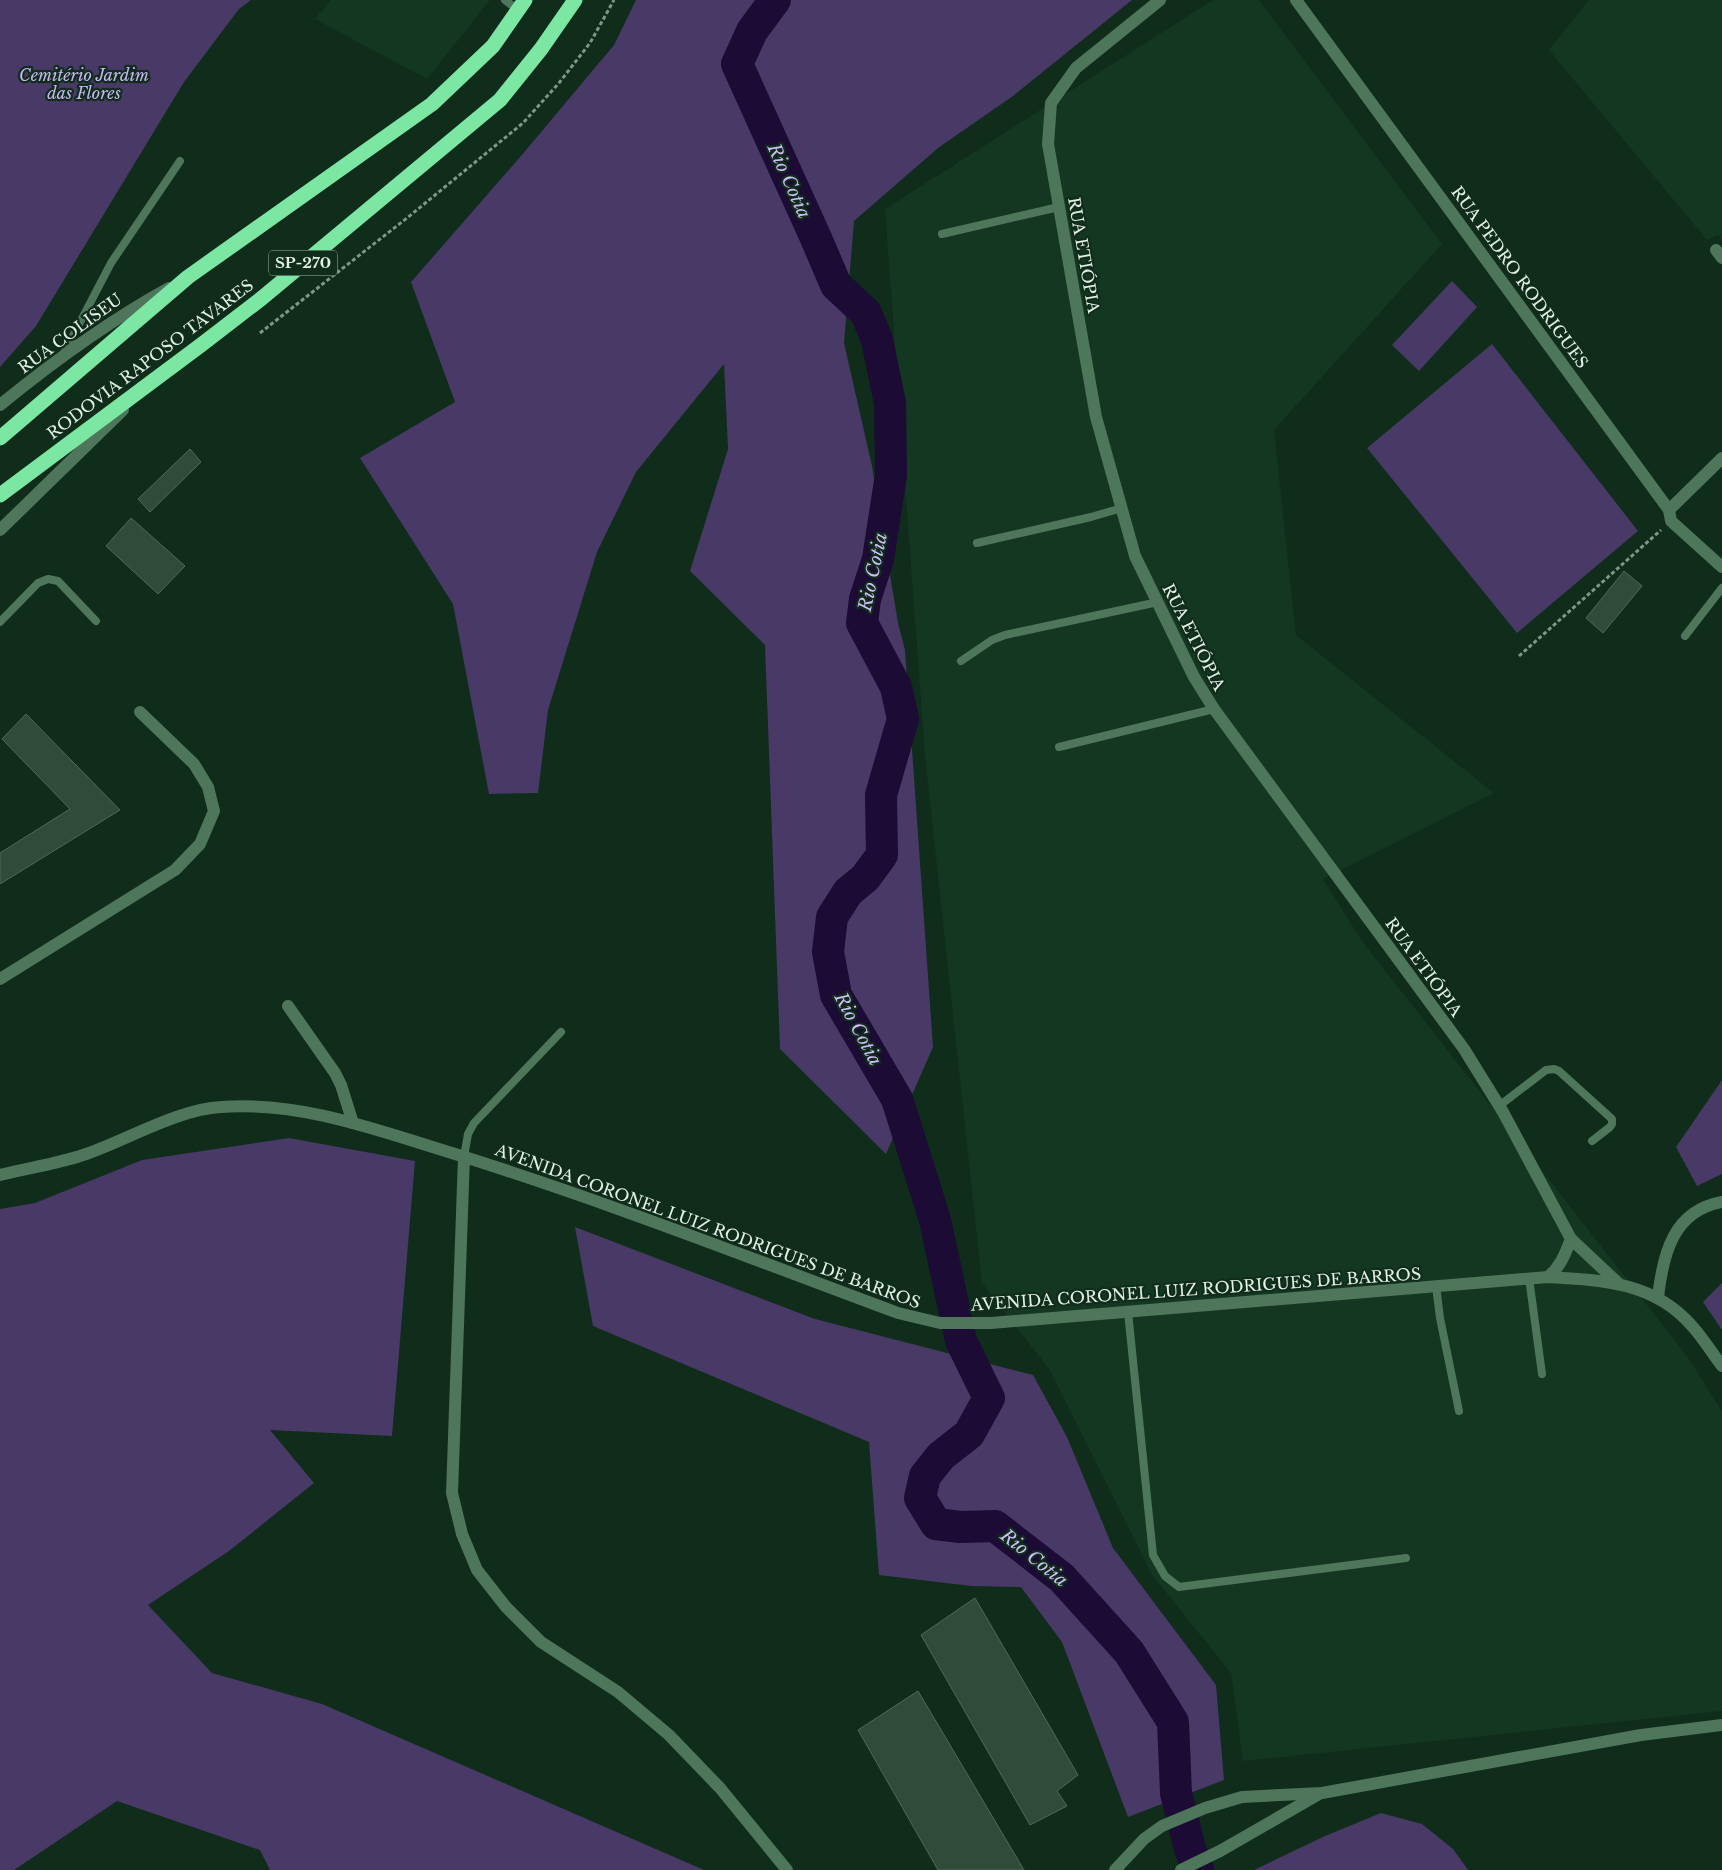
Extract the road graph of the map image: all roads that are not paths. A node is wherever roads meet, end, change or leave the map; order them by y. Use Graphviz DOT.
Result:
graph roads {
  1 [pos="505,0"];
  2 [pos="575,0"];
  3 [pos="1160,0"];
  4 [pos="1296,0"];
  5 [pos="521,5"];
  6 [pos="180,161"];
  7 [pos="1059,207"];
  8 [pos="942,234"];
  9 [pos="188,277"];
  10 [pos="62,356"];
  11 [pos="148,386"];
  12 [pos="0,405"];
  13 [pos="0,438"];
  14 [pos="1722,458"];
  15 [pos="0,495"];
  16 [pos="1122,508"];
  17 [pos="1670,515"];
  18 [pos="0,530"];
  19 [pos="977,542"];
  20 [pos="1722,567"];
  21 [pos="1722,588"];
  22 [pos="1158,602"];
  23 [pos="96,621"];
  24 [pos="0,622"];
  25 [pos="1685,636"];
  26 [pos="961,661"];
  27 [pos="1214,709"];
  28 [pos="140,712"];
  29 [pos="1059,747"];
  30 [pos="0,979"];
  31 [pos="288,1006"];
  32 [pos="561,1032"];
  33 [pos="1499,1106"];
  34 [pos="353,1122"];
  35 [pos="1592,1141"];
  36 [pos="464,1157"];
  37 [pos="0,1175"];
  38 [pos="1722,1202"];
  39 [pos="1571,1239"];
  40 [pos="1548,1276"];
  41 [pos="1529,1278"];
  42 [pos="1618,1283"];
  43 [pos="1436,1286"];
  44 [pos="1658,1297"];
  45 [pos="1128,1312"];
  46 [pos="1722,1366"];
  47 [pos="1542,1374"];
  48 [pos="1459,1411"];
  49 [pos="1406,1558"];
  50 [pos="1722,1725"];
  51 [pos="1322,1792"];
  52 [pos="787,1870"];
  53 [pos="1115,1870"];
  54 [pos="1182,1870"];
  1 -- 5 [label="lane"];
  2 -- 11 [label="highway, RODOVIA RAPOSO TAVARES / SP-270"];
  3 -- 7 [label="street, RUA ETIÓPIA"];
  4 -- 17 [label="street, RUA PEDRO RODRIGUES"];
  5 -- 9 [label="highway, RODOVIA RAPOSO TAVARES"];
  6 -- 10 [label="lane"];
  7 -- 8 [label="lane"];
  7 -- 16 [label="street, RUA ETIÓPIA"];
  9 -- 10 [label="street, RUA COLISEU"];
  9 -- 13 [label="highway, RODOVIA RAPOSO TAVARES"];
  10 -- 12 [label="street, RUA COLISEU"];
  11 -- 15 [label="highway, RODOVIA RAPOSO TAVARES / SP-270"];
  11 -- 18 [label="street"];
  14 -- 17 [label="street"];
  16 -- 19 [label="lane"];
  16 -- 22 [label="street, RUA ETIÓPIA"];
  17 -- 20 [label="street, RUA PEDRO RODRIGUES"];
  21 -- 25 [label="lane"];
  22 -- 26 [label="lane"];
  22 -- 27 [label="street, RUA ETIÓPIA"];
  23 -- 24 [label="lane"];
  27 -- 29 [label="lane"];
  27 -- 33 [label="street, RUA ETIÓPIA"];
  28 -- 30 [label="street"];
  31 -- 34 [label="street"];
  32 -- 36 [label="lane"];
  33 -- 35 [label="lane"];
  33 -- 39 [label="street, RUA ETIÓPIA"];
  34 -- 36 [label="street, AVENIDA CORONEL LUIZ RODRIGUES DE BARROS"];
  34 -- 37 [label="street, AVENIDA CORONEL LUIZ RODRIGUES DE BARROS"];
  36 -- 45 [label="street, AVENIDA CORONEL LUIZ RODRIGUES DE BARROS"];
  36 -- 52 [label="street"];
  38 -- 44 [label="street"];
  39 -- 40 [label="street"];
  39 -- 42 [label="street, RUA ETIÓPIA"];
  40 -- 41 [label="street, AVENIDA CORONEL LUIZ RODRIGUES DE BARROS"];
  40 -- 42 [label="street, AVENIDA CORONEL LUIZ RODRIGUES DE BARROS"];
  41 -- 43 [label="street, AVENIDA CORONEL LUIZ RODRIGUES DE BARROS"];
  41 -- 47 [label="lane"];
  42 -- 44 [label="street, AVENIDA CORONEL LUIZ RODRIGUES DE BARROS"];
  43 -- 45 [label="street, AVENIDA CORONEL LUIZ RODRIGUES DE BARROS"];
  43 -- 48 [label="lane"];
  44 -- 46 [label="street"];
  45 -- 49 [label="lane"];
  50 -- 51 [label="street"];
  51 -- 53 [label="street"];
  51 -- 54 [label="street"];
}
